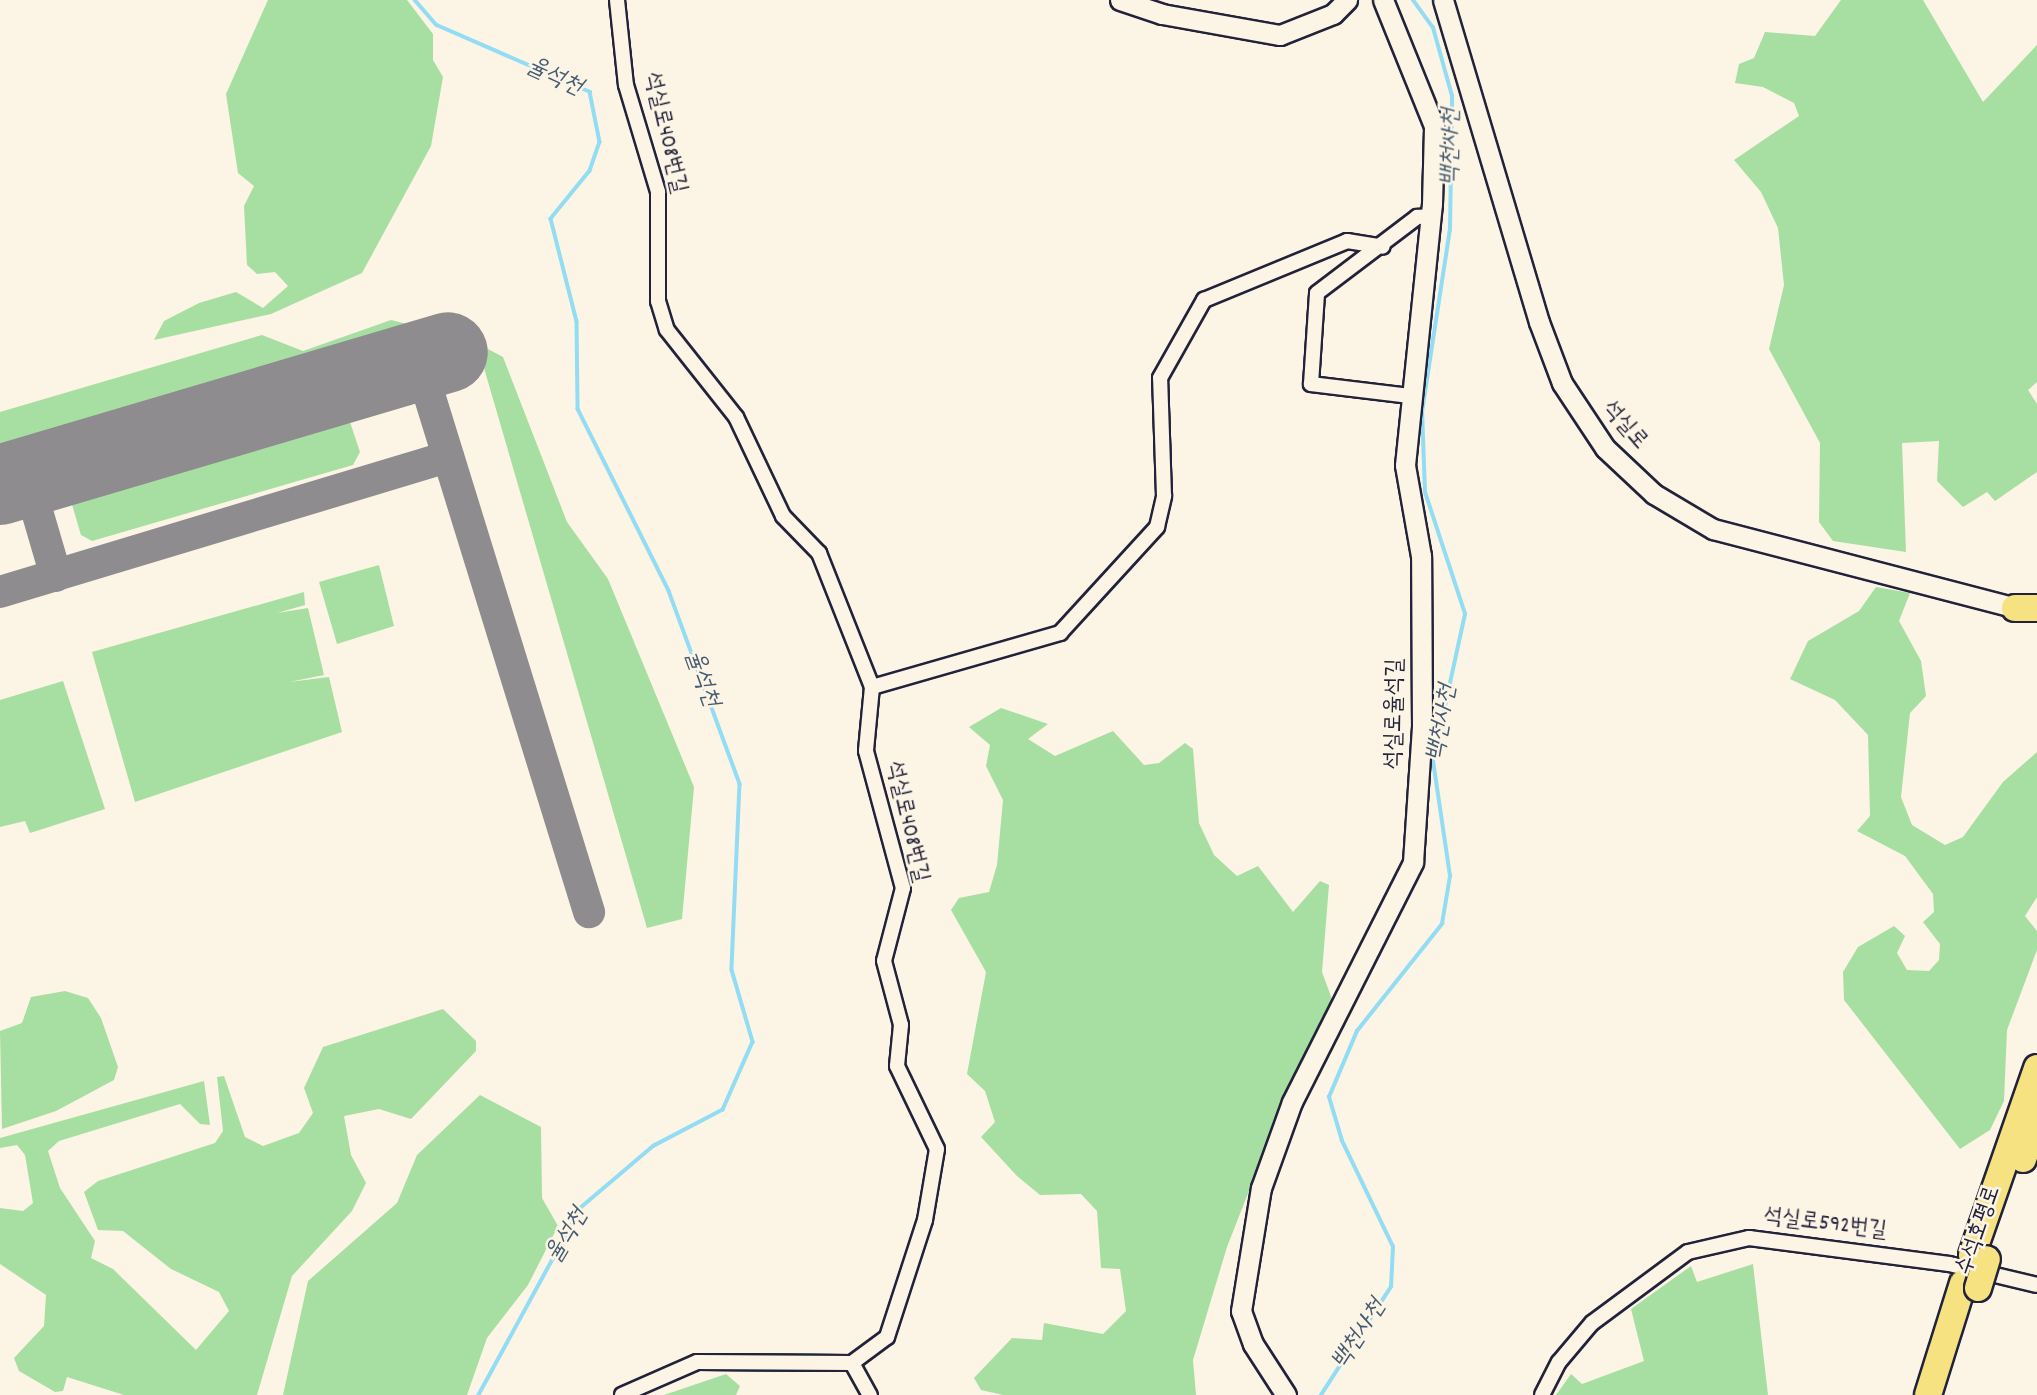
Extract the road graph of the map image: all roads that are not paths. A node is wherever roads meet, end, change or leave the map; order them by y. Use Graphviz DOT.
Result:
graph roads {
  1 [pos="1121,0"];
  2 [pos="1348,0"];
  3 [pos="1383,0"];
  4 [pos="1442,2"];
  5 [pos="624,3"];
  6 [pos="1431,216"];
  7 [pos="1382,247"];
  8 [pos="1410,396"];
  9 [pos="2030,610"];
  10 [pos="872,687"];
  11 [pos="2037,1068"];
  12 [pos="2037,1120"];
  13 [pos="1980,1257"];
  14 [pos="1970,1285"];
  15 [pos="2037,1285"];
  16 [pos="852,1363"];
  17 [pos="622,1395"];
  18 [pos="870,1395"];
  19 [pos="1286,1395"];
  20 [pos="1542,1395"];
  21 [pos="1928,1395"];
  22 [pos="1945,1395"];
  1 -- 2 [label="street"];
  3 -- 6 [label="street, 석실로율석길"];
  4 -- 9 [label="street, 석실로"];
  5 -- 10 [label="street, 석실로408번길"];
  6 -- 7 [label="street"];
  6 -- 8 [label="street, 석실로율석길"];
  7 -- 8 [label="street"];
  7 -- 10 [label="street"];
  8 -- 19 [label="street, 석실로율석길"];
  10 -- 16 [label="street, 석실로408번길"];
  11 -- 13 [label="highway, 수석호평로"];
  12 -- 13 [label="highway, 수석호평로"];
  13 -- 14 [label="highway, 수석호평로"];
  14 -- 21 [label="highway, 수석호평로"];
  14 -- 22 [label="highway, 수석호평로"];
  15 -- 20 [label="street, 석실로592번길"];
  16 -- 17 [label="street"];
  16 -- 18 [label="street"];
}
